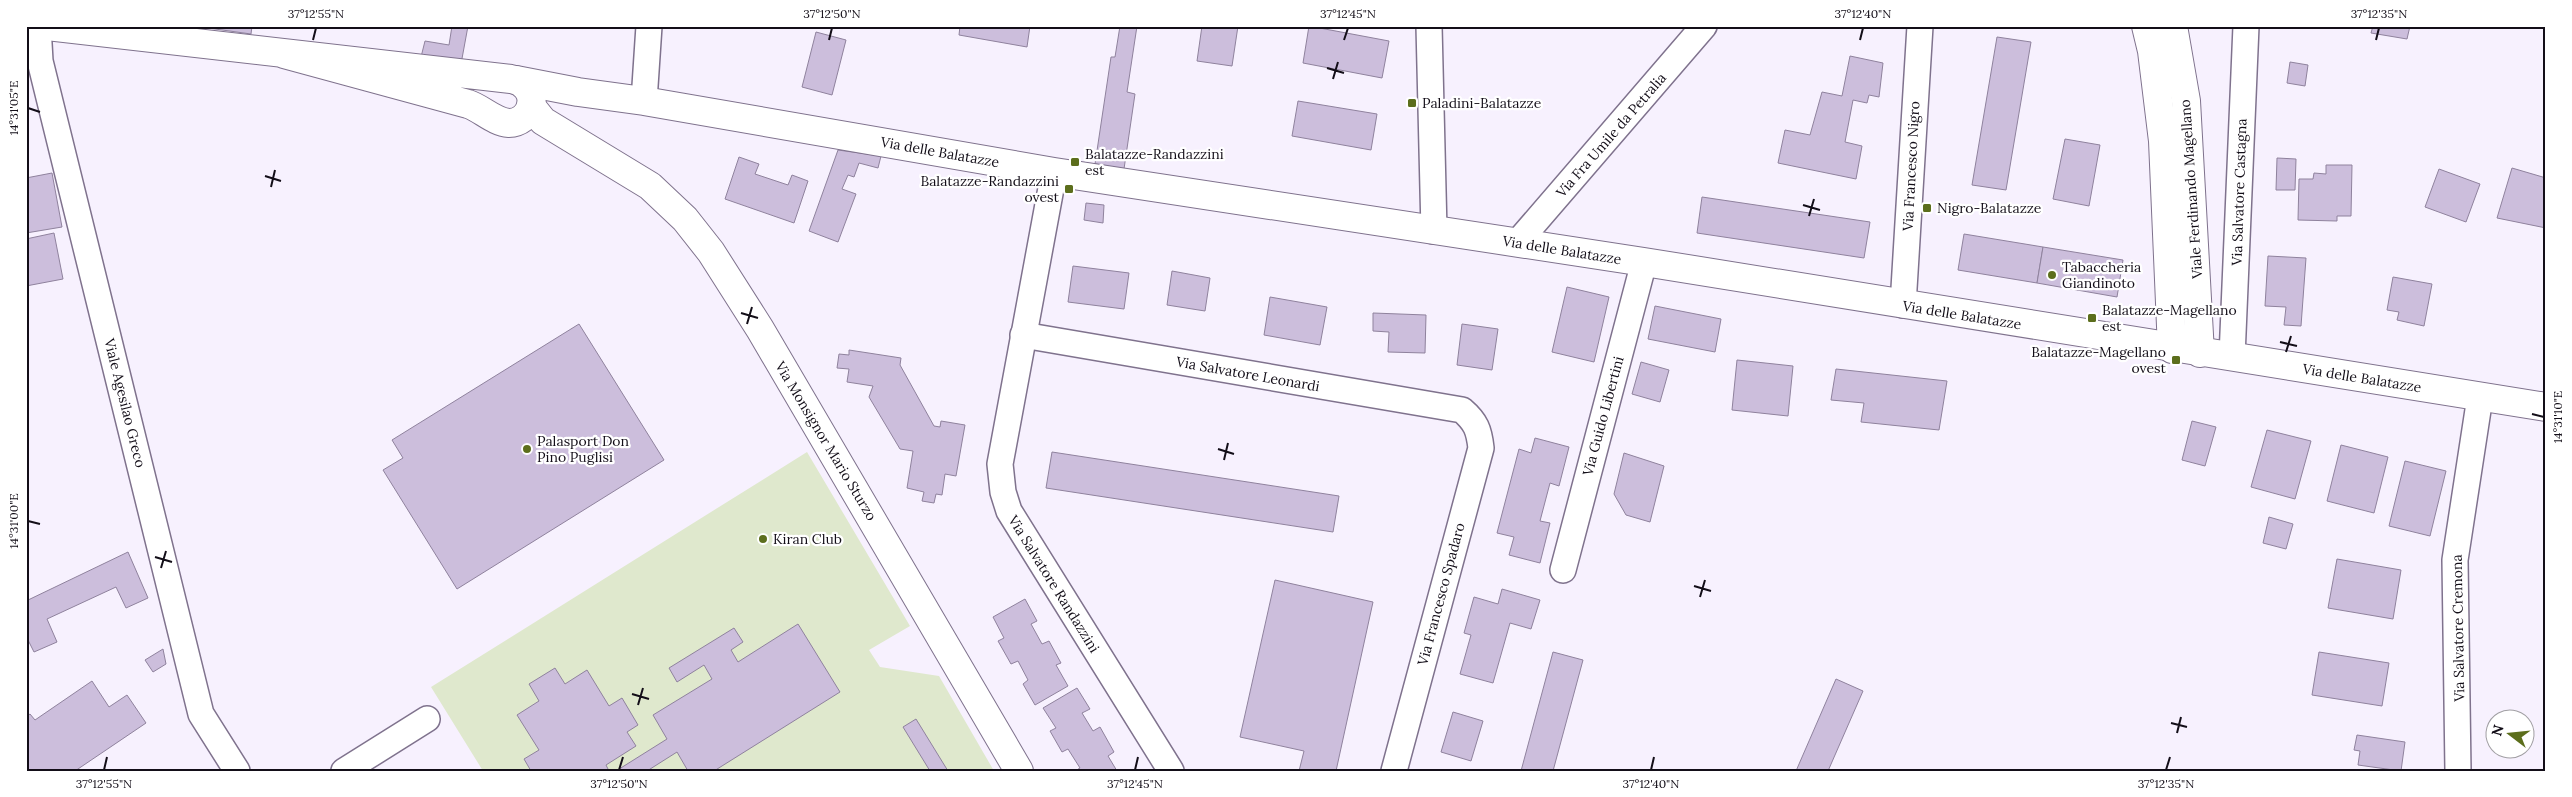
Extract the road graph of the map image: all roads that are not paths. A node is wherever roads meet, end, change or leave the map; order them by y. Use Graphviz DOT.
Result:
graph roads {
  1 [pos="38,26"];
  2 [pos="47,26"];
  3 [pos="649,26"];
  4 [pos="1429,26"];
  5 [pos="1704,26"];
  6 [pos="1920,26"];
  7 [pos="2146,26"];
  8 [pos="2173,26"];
  9 [pos="2246,26"];
  10 [pos="284,54"];
  11 [pos="515,101"];
  12 [pos="644,101"];
  13 [pos="1054,172"];
  14 [pos="1434,231"];
  15 [pos="1517,243"];
  16 [pos="1644,262"];
  17 [pos="1903,305"];
  18 [pos="1022,335"];
  19 [pos="2172,349"];
  20 [pos="2200,353"];
  21 [pos="2232,357"];
  22 [pos="2480,397"];
  23 [pos="2546,408"];
  24 [pos="1471,418"];
  25 [pos="1563,570"];
  26 [pos="427,719"];
  27 [pos="1015,766"];
  28 [pos="237,771"];
  29 [pos="344,771"];
  30 [pos="1171,771"];
  31 [pos="1394,771"];
  32 [pos="2458,771"];
  1 -- 28 [label="street, Viale Agesilao Greco"];
  2 -- 10 [label="street"];
  3 -- 12 [label="street"];
  4 -- 14 [label="street"];
  5 -- 15 [label="street, Via Fra Umile da Petralia"];
  6 -- 17 [label="street, Via Francesco Nigro"];
  7 -- 19 [label="street, Viale Ferdinando Magellano"];
  8 -- 20 [label="street, Viale Ferdinando Magellano"];
  9 -- 21 [label="street, Via Salvatore Castagna"];
  10 -- 11 [label="street"];
  10 -- 11 [label="street, Via Monsignor Mario Sturzo"];
  11 -- 12 [label="street, Via delle Balatazze"];
  11 -- 27 [label="street, Via Monsignor Mario Sturzo"];
  12 -- 13 [label="street, Via delle Balatazze"];
  13 -- 14 [label="street, Via delle Balatazze"];
  13 -- 18 [label="street, Via Salvatore Randazzini"];
  14 -- 15 [label="street, Via delle Balatazze"];
  15 -- 16 [label="street, Via delle Balatazze"];
  16 -- 17 [label="street, Via delle Balatazze"];
  16 -- 25 [label="street, Via Guido Libertini"];
  17 -- 19 [label="street, Via delle Balatazze"];
  18 -- 24 [label="street, Via Salvatore Leonardi"];
  18 -- 30 [label="street, Via Salvatore Randazzini"];
  19 -- 20 [label="street, Via delle Balatazze"];
  20 -- 21 [label="street, Via delle Balatazze"];
  21 -- 22 [label="street, Via delle Balatazze"];
  22 -- 23 [label="street, Via delle Balatazze"];
  22 -- 32 [label="street, Via Salvatore Cremona"];
  24 -- 31 [label="street, Via Francesco Spadaro"];
  26 -- 29 [label="street"];
}
